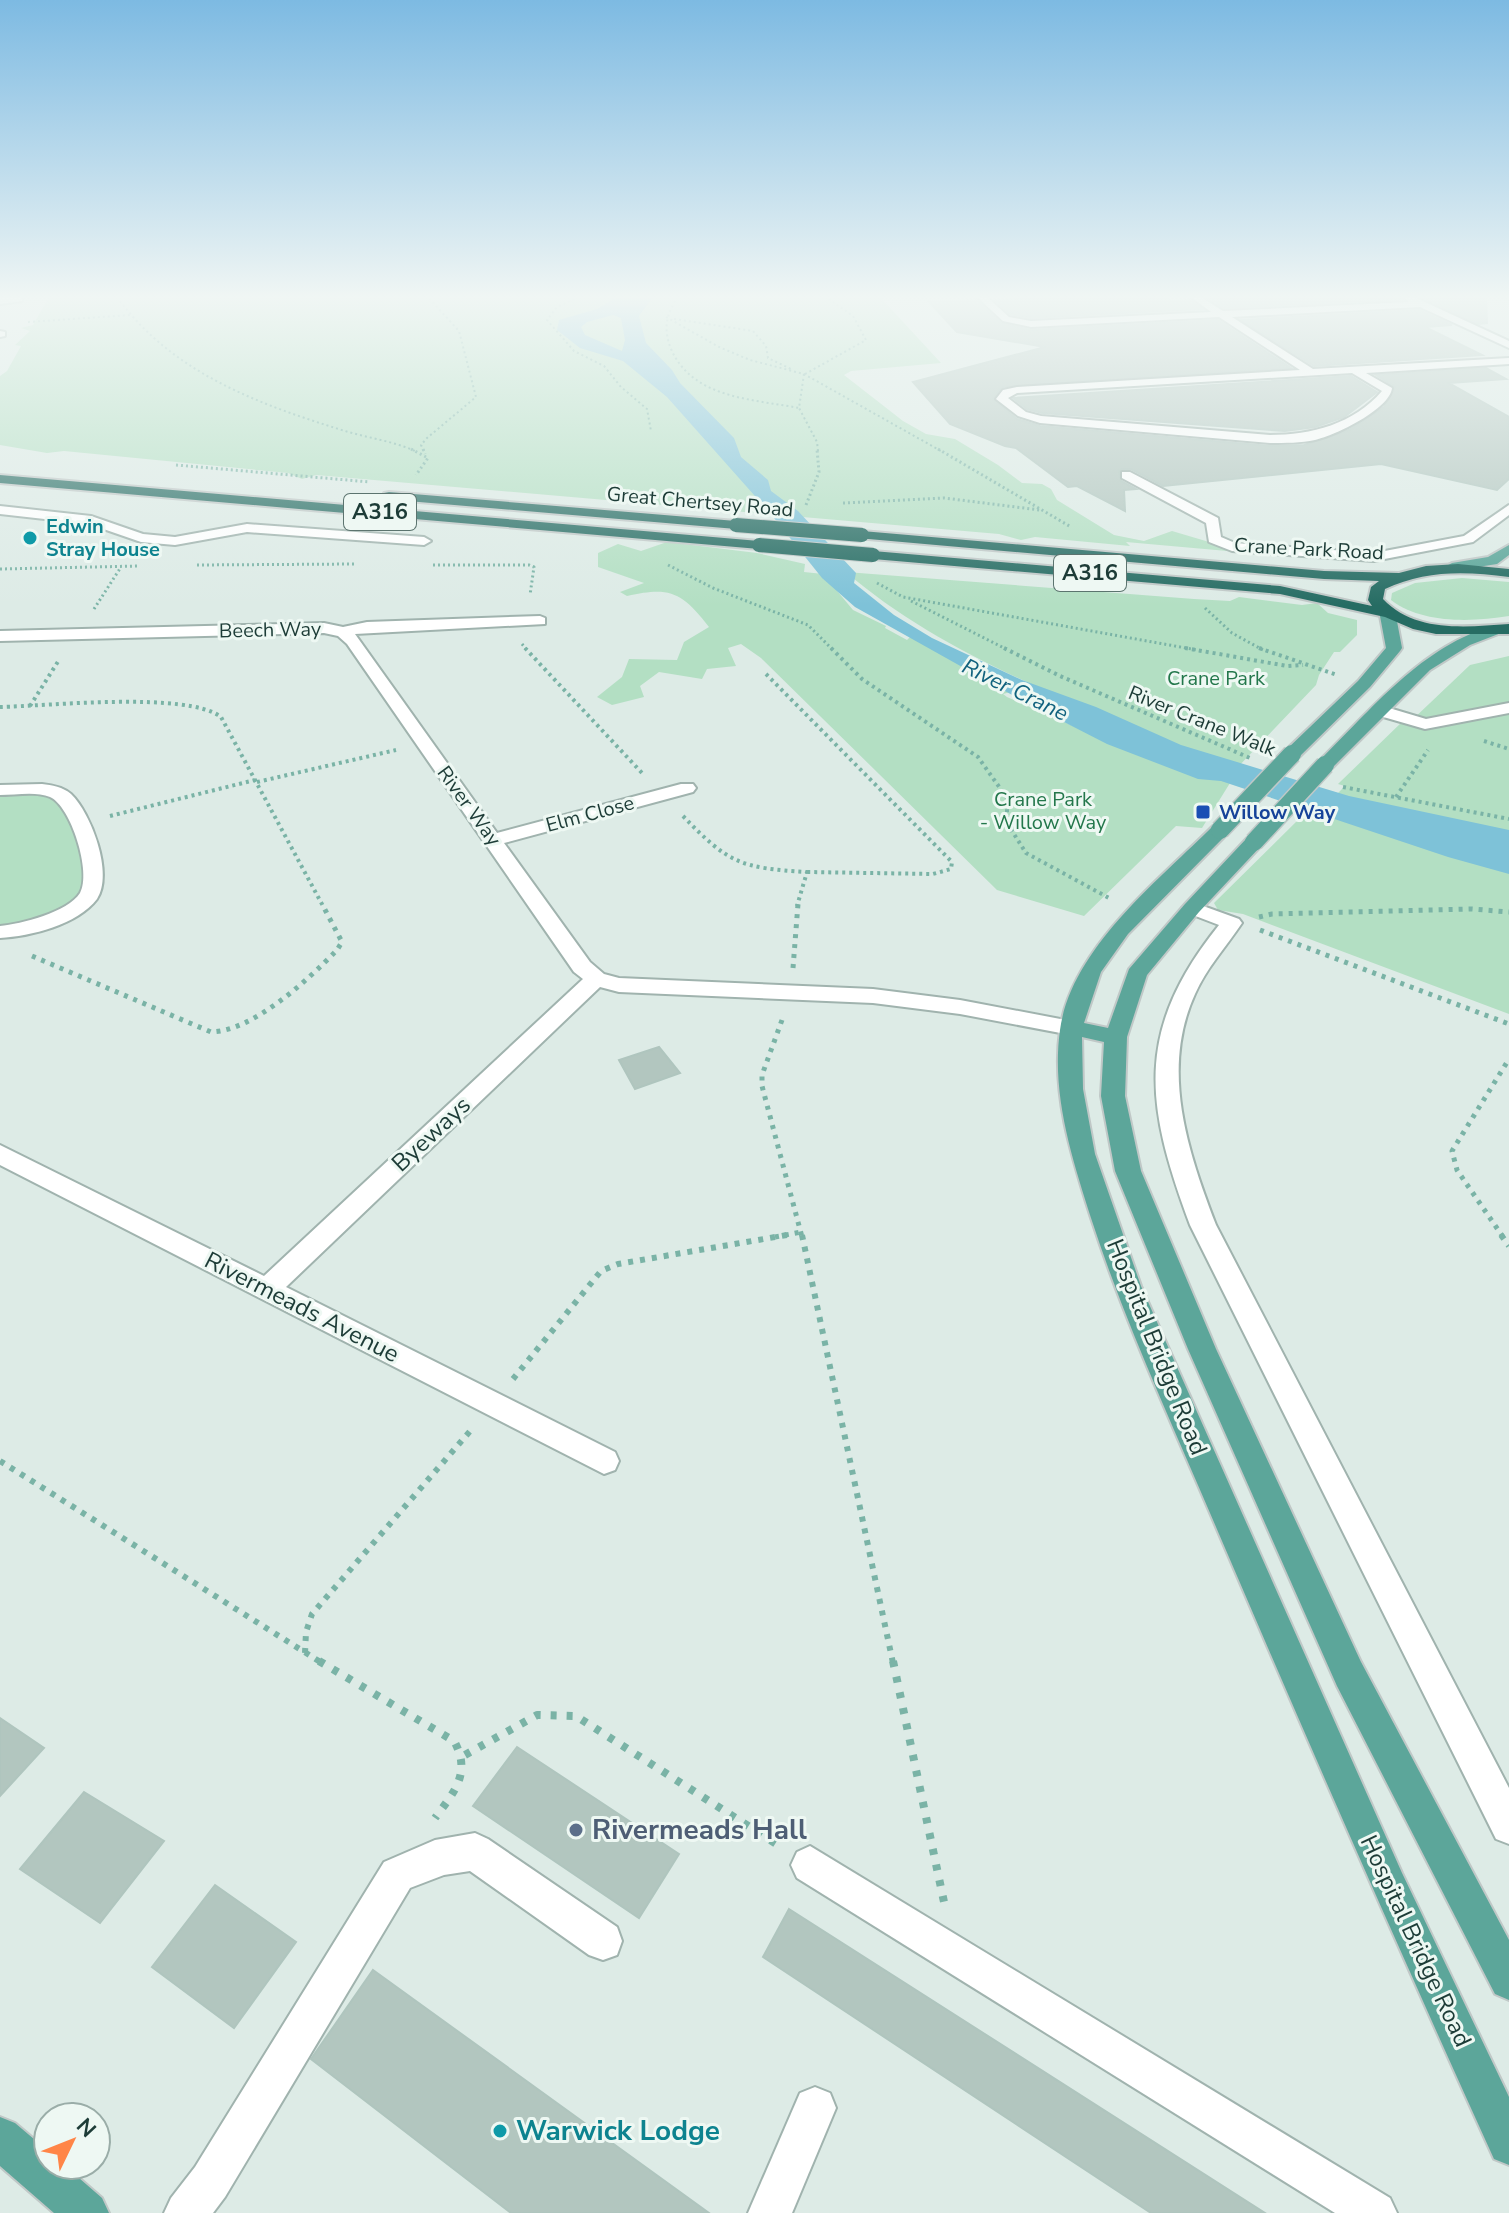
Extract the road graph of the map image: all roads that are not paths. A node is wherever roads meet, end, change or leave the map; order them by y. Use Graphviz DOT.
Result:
graph roads {
  1 [pos="1004,400"];
  2 [pos="1382,400"];
  3 [pos="1126,475"];
  4 [pos="0,479"];
  5 [pos="378,495"];
  6 [pos="1509,509"];
  7 [pos="0,510"];
  8 [pos="424,541"];
  9 [pos="1509,549"];
  10 [pos="1452,567"];
  11 [pos="1509,573"];
  12 [pos="1397,577"];
  13 [pos="1386,615"];
  14 [pos="540,621"];
  15 [pos="1502,630"];
  16 [pos="343,632"];
  17 [pos="0,636"];
  18 [pos="1509,708"];
  19 [pos="1379,710"];
  20 [pos="687,788"];
  21 [pos="0,790"];
  22 [pos="493,840"];
  23 [pos="1148,903"];
  24 [pos="1192,908"];
  25 [pos="2,932"];
  26 [pos="596,979"];
  27 [pos="1071,1028"];
  28 [pos="1116,1037"];
  29 [pos="0,1154"];
  30 [pos="267,1289"];
  31 [pos="604,1461"];
  32 [pos="1509,1826"];
  33 [pos="810,1865"];
  34 [pos="603,1941"];
  35 [pos="1509,1980"];
  36 [pos="815,2108"];
  37 [pos="0,2138"];
  38 [pos="1509,2144"];
  39 [pos="87,2213"];
  40 [pos="186,2213"];
  41 [pos="770,2213"];
  42 [pos="1375,2213"];
  1 -- 2 [label="street"];
  3 -- 6 [label="street, Crane Park Road"];
  4 -- 13 [label="highway, Great Chertsey Road / A316, bridge"];
  5 -- 12 [label="highway, Great Chertsey Road / A316, bridge"];
  7 -- 8 [label="street"];
  9 -- 10 [label="main road"];
  10 -- 11 [label="highway, A316"];
  10 -- 12 [label="highway, A316"];
  12 -- 13 [label="highway"];
  13 -- 15 [label="highway, A316"];
  13 -- 23 [label="main road, Hospital Bridge Road, bridge"];
  14 -- 16 [label="street, Beech Way"];
  15 -- 19 [label="main road, Hospital Bridge Road"];
  16 -- 17 [label="street, Beech Way"];
  16 -- 22 [label="street, River Way"];
  18 -- 19 [label="street"];
  19 -- 24 [label="main road, Hospital Bridge Road, bridge"];
  20 -- 22 [label="street, Elm Close"];
  21 -- 25 [label="street"];
  22 -- 26 [label="street, River Way"];
  23 -- 24 [label="main road"];
  23 -- 27 [label="main road, Hospital Bridge Road"];
  24 -- 28 [label="main road, Hospital Bridge Road"];
  24 -- 32 [label="street"];
  26 -- 27 [label="street"];
  26 -- 30 [label="street, Byeways"];
  27 -- 28 [label="main road"];
  27 -- 38 [label="main road, Hospital Bridge Road"];
  28 -- 35 [label="main road, Hospital Bridge Road"];
  29 -- 30 [label="street, Rivermeads Avenue"];
  30 -- 31 [label="street, Rivermeads Avenue"];
  33 -- 42 [label="street"];
  34 -- 40 [label="street"];
  36 -- 41 [label="street"];
  37 -- 39 [label="main road"];
}
